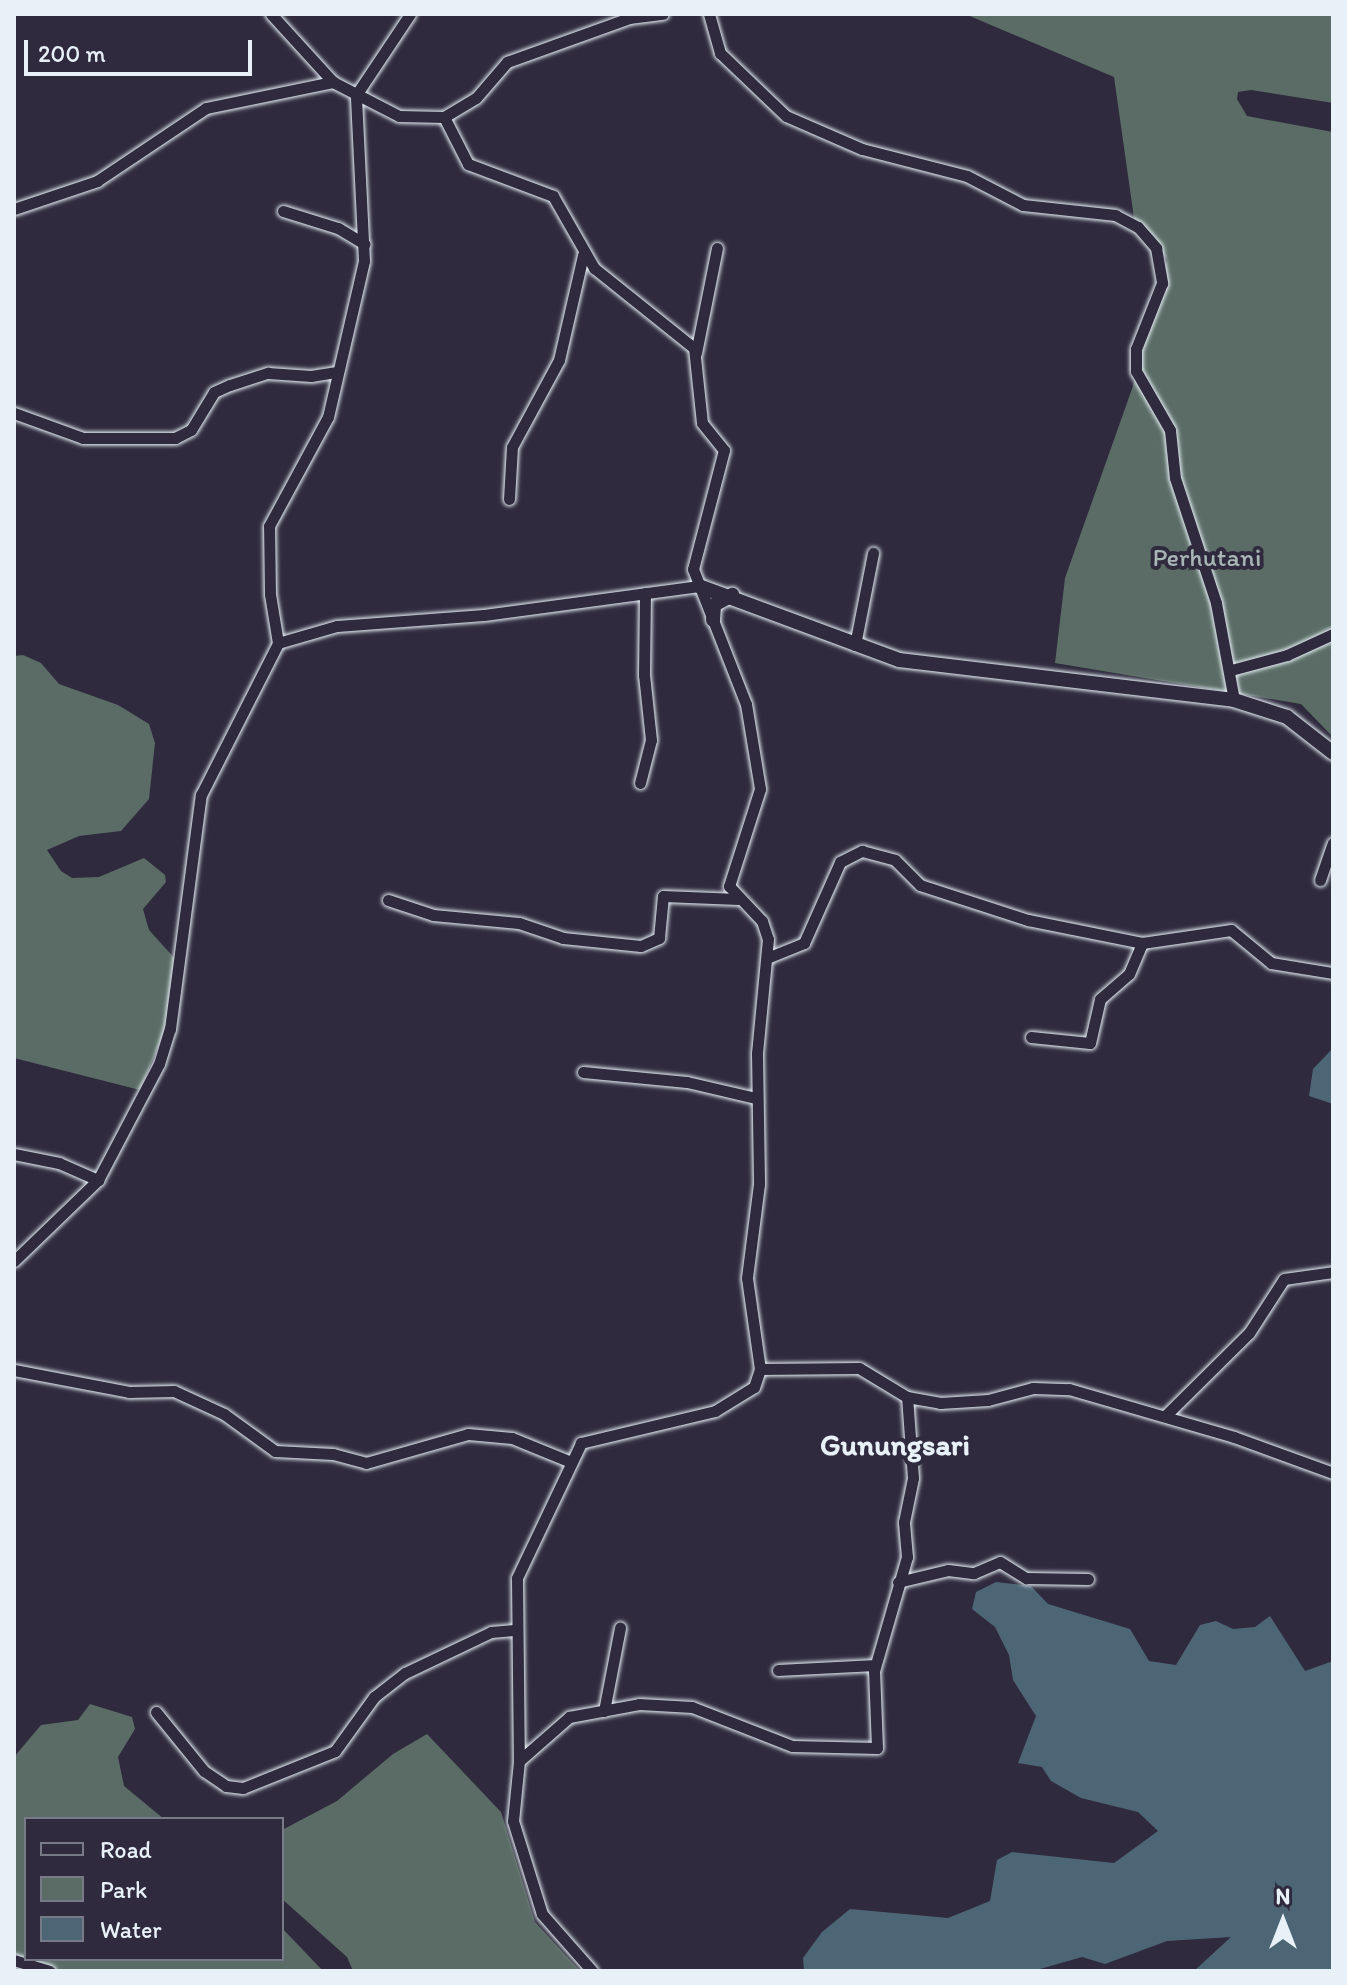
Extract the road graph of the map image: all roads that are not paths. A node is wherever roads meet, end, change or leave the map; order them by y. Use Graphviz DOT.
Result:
graph roads {
  1 [pos="271,14"];
  2 [pos="410,14"];
  3 [pos="663,14"];
  4 [pos="709,14"];
  5 [pos="333,82"];
  6 [pos="356,95"];
  7 [pos="444,117"];
  8 [pos="14,209"];
  9 [pos="283,211"];
  10 [pos="365,244"];
  11 [pos="717,248"];
  12 [pos="583,255"];
  13 [pos="696,353"];
  14 [pos="337,372"];
  15 [pos="14,413"];
  16 [pos="509,499"];
  17 [pos="873,553"];
  18 [pos="699,586"];
  19 [pos="645,593"];
  20 [pos="732,595"];
  21 [pos="713,620"];
  22 [pos="1333,634"];
  23 [pos="278,643"];
  24 [pos="855,645"];
  25 [pos="1231,670"];
  26 [pos="1234,700"];
  27 [pos="1333,753"];
  28 [pos="640,783"];
  29 [pos="1333,843"];
  30 [pos="1320,880"];
  31 [pos="738,899"];
  32 [pos="388,900"];
  33 [pos="1142,943"];
  34 [pos="767,958"];
  35 [pos="1333,973"];
  36 [pos="1031,1037"];
  37 [pos="583,1072"];
  38 [pos="756,1098"];
  39 [pos="14,1154"];
  40 [pos="98,1180"];
  41 [pos="14,1261"];
  42 [pos="1333,1272"];
  43 [pos="760,1369"];
  44 [pos="14,1370"];
  45 [pos="907,1397"];
  46 [pos="1165,1416"];
  47 [pos="571,1462"];
  48 [pos="1333,1473"];
  49 [pos="1088,1579"];
  50 [pos="898,1582"];
  51 [pos="620,1628"];
  52 [pos="514,1630"];
  53 [pos="875,1665"];
  54 [pos="778,1670"];
  55 [pos="604,1711"];
  56 [pos="156,1712"];
  57 [pos="519,1761"];
  58 [pos="14,1960"];
  59 [pos="49,1971"];
  60 [pos="592,1971"];
  1 -- 5 [label="street"];
  2 -- 6 [label="street"];
  3 -- 7 [label="street"];
  4 -- 25 [label="street"];
  5 -- 6 [label="street"];
  5 -- 8 [label="street"];
  6 -- 7 [label="street"];
  6 -- 10 [label="street"];
  7 -- 12 [label="street"];
  9 -- 10 [label="street"];
  10 -- 14 [label="street"];
  11 -- 13 [label="street"];
  12 -- 13 [label="street"];
  12 -- 16 [label="street"];
  13 -- 18 [label="street"];
  14 -- 15 [label="street"];
  14 -- 23 [label="street"];
  17 -- 24 [label="street"];
  18 -- 19 [label="street"];
  18 -- 20 [label="main road"];
  18 -- 21 [label="street"];
  19 -- 23 [label="street"];
  19 -- 28 [label="street"];
  20 -- 21 [label="main road"];
  20 -- 24 [label="main road"];
  21 -- 31 [label="street"];
  22 -- 25 [label="street"];
  23 -- 40 [label="street"];
  24 -- 26 [label="main road"];
  25 -- 26 [label="street"];
  26 -- 27 [label="main road"];
  29 -- 30 [label="street"];
  31 -- 32 [label="street"];
  31 -- 34 [label="street"];
  33 -- 34 [label="street"];
  33 -- 35 [label="street"];
  33 -- 36 [label="street"];
  34 -- 38 [label="street"];
  37 -- 38 [label="street"];
  38 -- 43 [label="street"];
  39 -- 40 [label="street"];
  40 -- 41 [label="street"];
  42 -- 46 [label="street"];
  43 -- 45 [label="street"];
  43 -- 47 [label="street"];
  44 -- 47 [label="street"];
  45 -- 46 [label="street"];
  45 -- 50 [label="street"];
  46 -- 48 [label="street"];
  47 -- 52 [label="street"];
  49 -- 50 [label="street"];
  50 -- 53 [label="street"];
  51 -- 55 [label="street"];
  52 -- 56 [label="street"];
  52 -- 57 [label="street"];
  53 -- 54 [label="street"];
  53 -- 55 [label="street"];
  55 -- 57 [label="street"];
  57 -- 60 [label="street"];
  58 -- 59 [label="street"];
}
